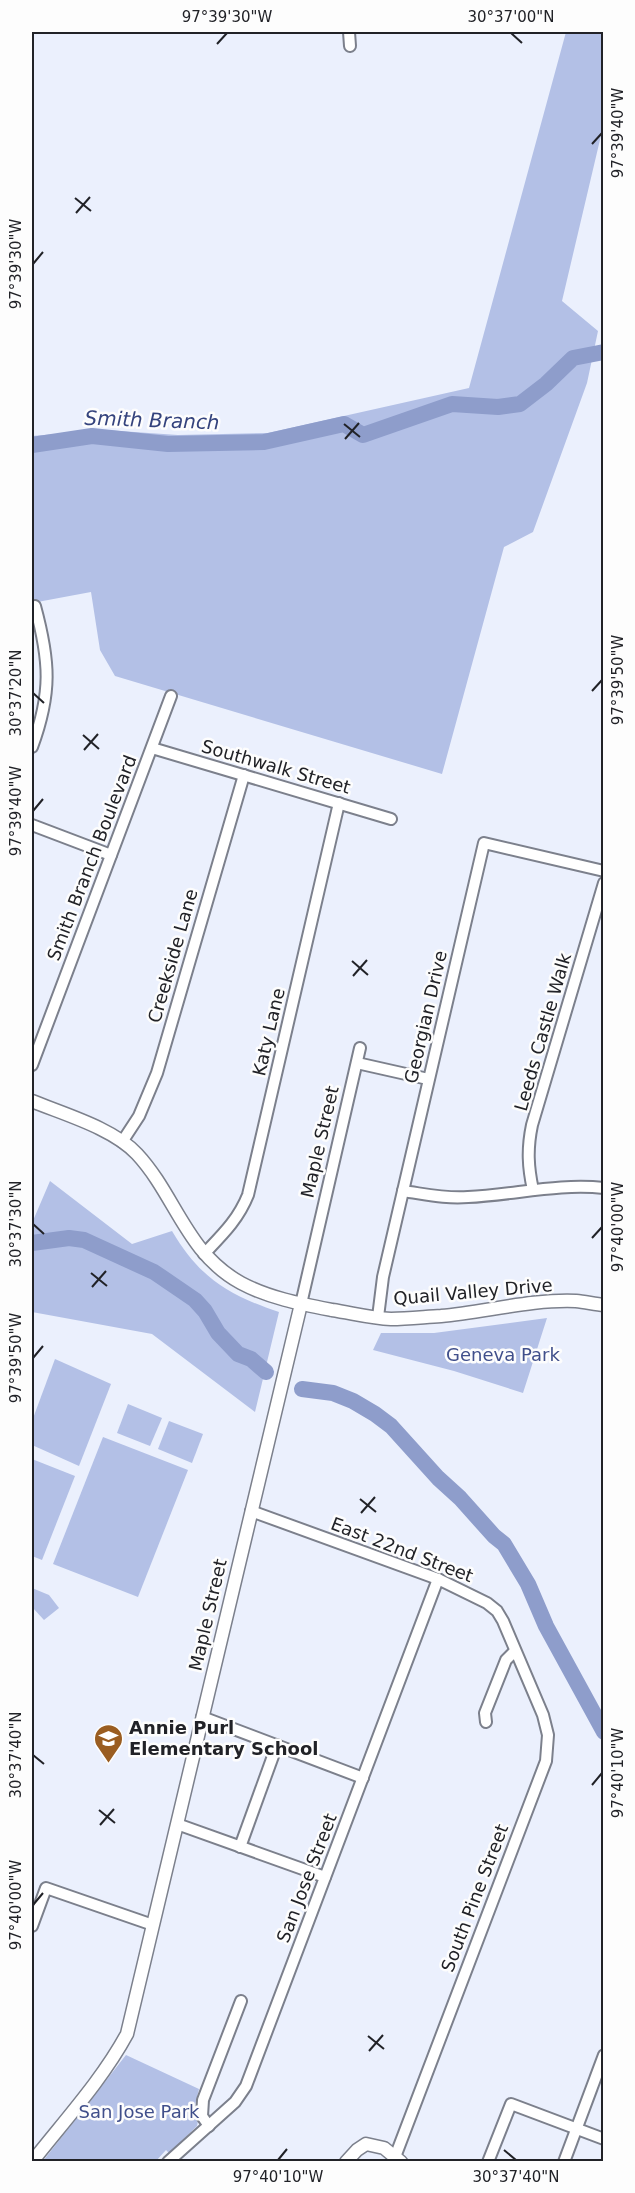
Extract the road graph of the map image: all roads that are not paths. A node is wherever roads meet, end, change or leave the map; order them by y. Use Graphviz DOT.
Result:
graph roads {
  1 [pos="349,32"];
  2 [pos="350,46"];
  3 [pos="35,606"];
  4 [pos="171,696"];
  5 [pos="32,747"];
  6 [pos="152,748"];
  7 [pos="244,775"];
  8 [pos="339,803"];
  9 [pos="391,819"];
  10 [pos="32,825"];
  11 [pos="111,855"];
  12 [pos="603,871"];
  13 [pos="603,884"];
  14 [pos="360,1048"];
  15 [pos="357,1063"];
  16 [pos="32,1065"];
  17 [pos="428,1079"];
  18 [pos="32,1101"];
  19 [pos="122,1142"];
  20 [pos="603,1188"];
  21 [pos="404,1191"];
  22 [pos="533,1191"];
  23 [pos="204,1254"];
  24 [pos="301,1304"];
  25 [pos="603,1305"];
  26 [pos="378,1317"];
  27 [pos="251,1510"];
  28 [pos="438,1579"];
  29 [pos="515,1651"];
  30 [pos="202,1716"];
  31 [pos="486,1722"];
  32 [pos="277,1745"];
  33 [pos="363,1778"];
  34 [pos="177,1824"];
  35 [pos="240,1848"];
  36 [pos="325,1877"];
  37 [pos="153,1925"];
  38 [pos="32,1926"];
  39 [pos="241,2001"];
  40 [pos="603,2055"];
  41 [pos="209,2126"];
  42 [pos="576,2129"];
  43 [pos="603,2139"];
  44 [pos="398,2159"];
  45 [pos="32,2162"];
  46 [pos="168,2162"];
  47 [pos="346,2162"];
  48 [pos="488,2162"];
  49 [pos="564,2162"];
  1 -- 2 [label="street"];
  3 -- 5 [label="street"];
  4 -- 6 [label="street, Smith Branch Boulevard"];
  6 -- 7 [label="street, Southwalk Street"];
  6 -- 11 [label="street, Smith Branch Boulevard"];
  7 -- 8 [label="street, Southwalk Street"];
  7 -- 19 [label="street, Creekside Lane"];
  8 -- 9 [label="street, Southwalk Street"];
  8 -- 23 [label="street, Katy Lane"];
  10 -- 11 [label="street"];
  11 -- 16 [label="street, Smith Branch Boulevard"];
  12 -- 17 [label="street, Georgian Drive"];
  13 -- 22 [label="street, Leeds Castle Walk"];
  14 -- 15 [label="street, Maple Street"];
  15 -- 17 [label="street"];
  15 -- 24 [label="street, Maple Street"];
  17 -- 21 [label="street, Georgian Drive"];
  18 -- 19 [label="street, Quail Valley Drive"];
  19 -- 23 [label="street, Quail Valley Drive"];
  20 -- 22 [label="street"];
  21 -- 22 [label="street"];
  21 -- 26 [label="street, Georgian Drive"];
  23 -- 24 [label="street, Quail Valley Drive"];
  24 -- 26 [label="street, Quail Valley Drive"];
  24 -- 27 [label="street, Maple Street"];
  25 -- 26 [label="street, Quail Valley Drive"];
  27 -- 28 [label="street, East 22nd Street"];
  27 -- 30 [label="street, Maple Street"];
  28 -- 29 [label="street, East 22nd Street"];
  28 -- 33 [label="street, San Jose Street"];
  29 -- 31 [label="street"];
  29 -- 44 [label="street, South Pine Street"];
  30 -- 32 [label="street"];
  30 -- 34 [label="street, Maple Street"];
  32 -- 33 [label="street"];
  32 -- 35 [label="street"];
  33 -- 36 [label="street, San Jose Street"];
  34 -- 35 [label="street"];
  34 -- 37 [label="street, Maple Street"];
  35 -- 36 [label="street"];
  36 -- 41 [label="street, San Jose Street"];
  37 -- 38 [label="street"];
  37 -- 45 [label="street, Maple Street"];
  39 -- 41 [label="street"];
  40 -- 42 [label="street"];
  41 -- 46 [label="street, San Jose Street"];
  42 -- 43 [label="street"];
  42 -- 48 [label="street"];
  42 -- 49 [label="street"];
  44 -- 47 [label="street"];
}
